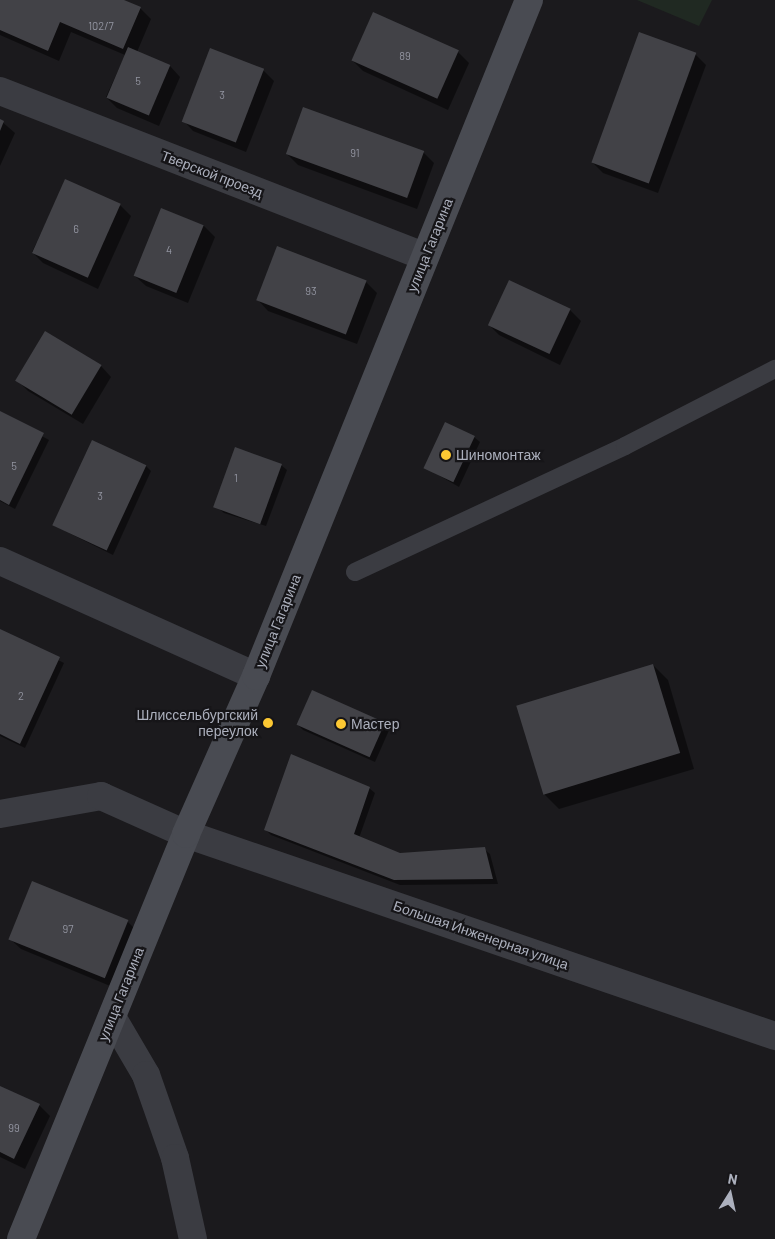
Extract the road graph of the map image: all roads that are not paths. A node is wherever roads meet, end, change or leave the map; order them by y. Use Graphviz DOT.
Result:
graph roads {
  1 [pos="529,0"];
  2 [pos="0,91"];
  3 [pos="425,257"];
  4 [pos="775,369"];
  5 [pos="0,561"];
  6 [pos="355,572"];
  7 [pos="256,676"];
  8 [pos="0,814"];
  9 [pos="186,834"];
  10 [pos="112,1017"];
  11 [pos="775,1036"];
  12 [pos="21,1239"];
  13 [pos="193,1239"];
  1 -- 3 [label="street, улица Гагарина"];
  2 -- 3 [label="street, Тверской проезд"];
  3 -- 7 [label="street, улица Гагарина"];
  4 -- 6 [label="lane"];
  5 -- 7 [label="street"];
  7 -- 9 [label="street, улица Гагарина"];
  8 -- 9 [label="street, Большая Инженерная улица"];
  9 -- 10 [label="street, улица Гагарина"];
  9 -- 11 [label="street, Большая Инженерная улица"];
  10 -- 12 [label="street, улица Гагарина"];
  10 -- 13 [label="street"];
}
